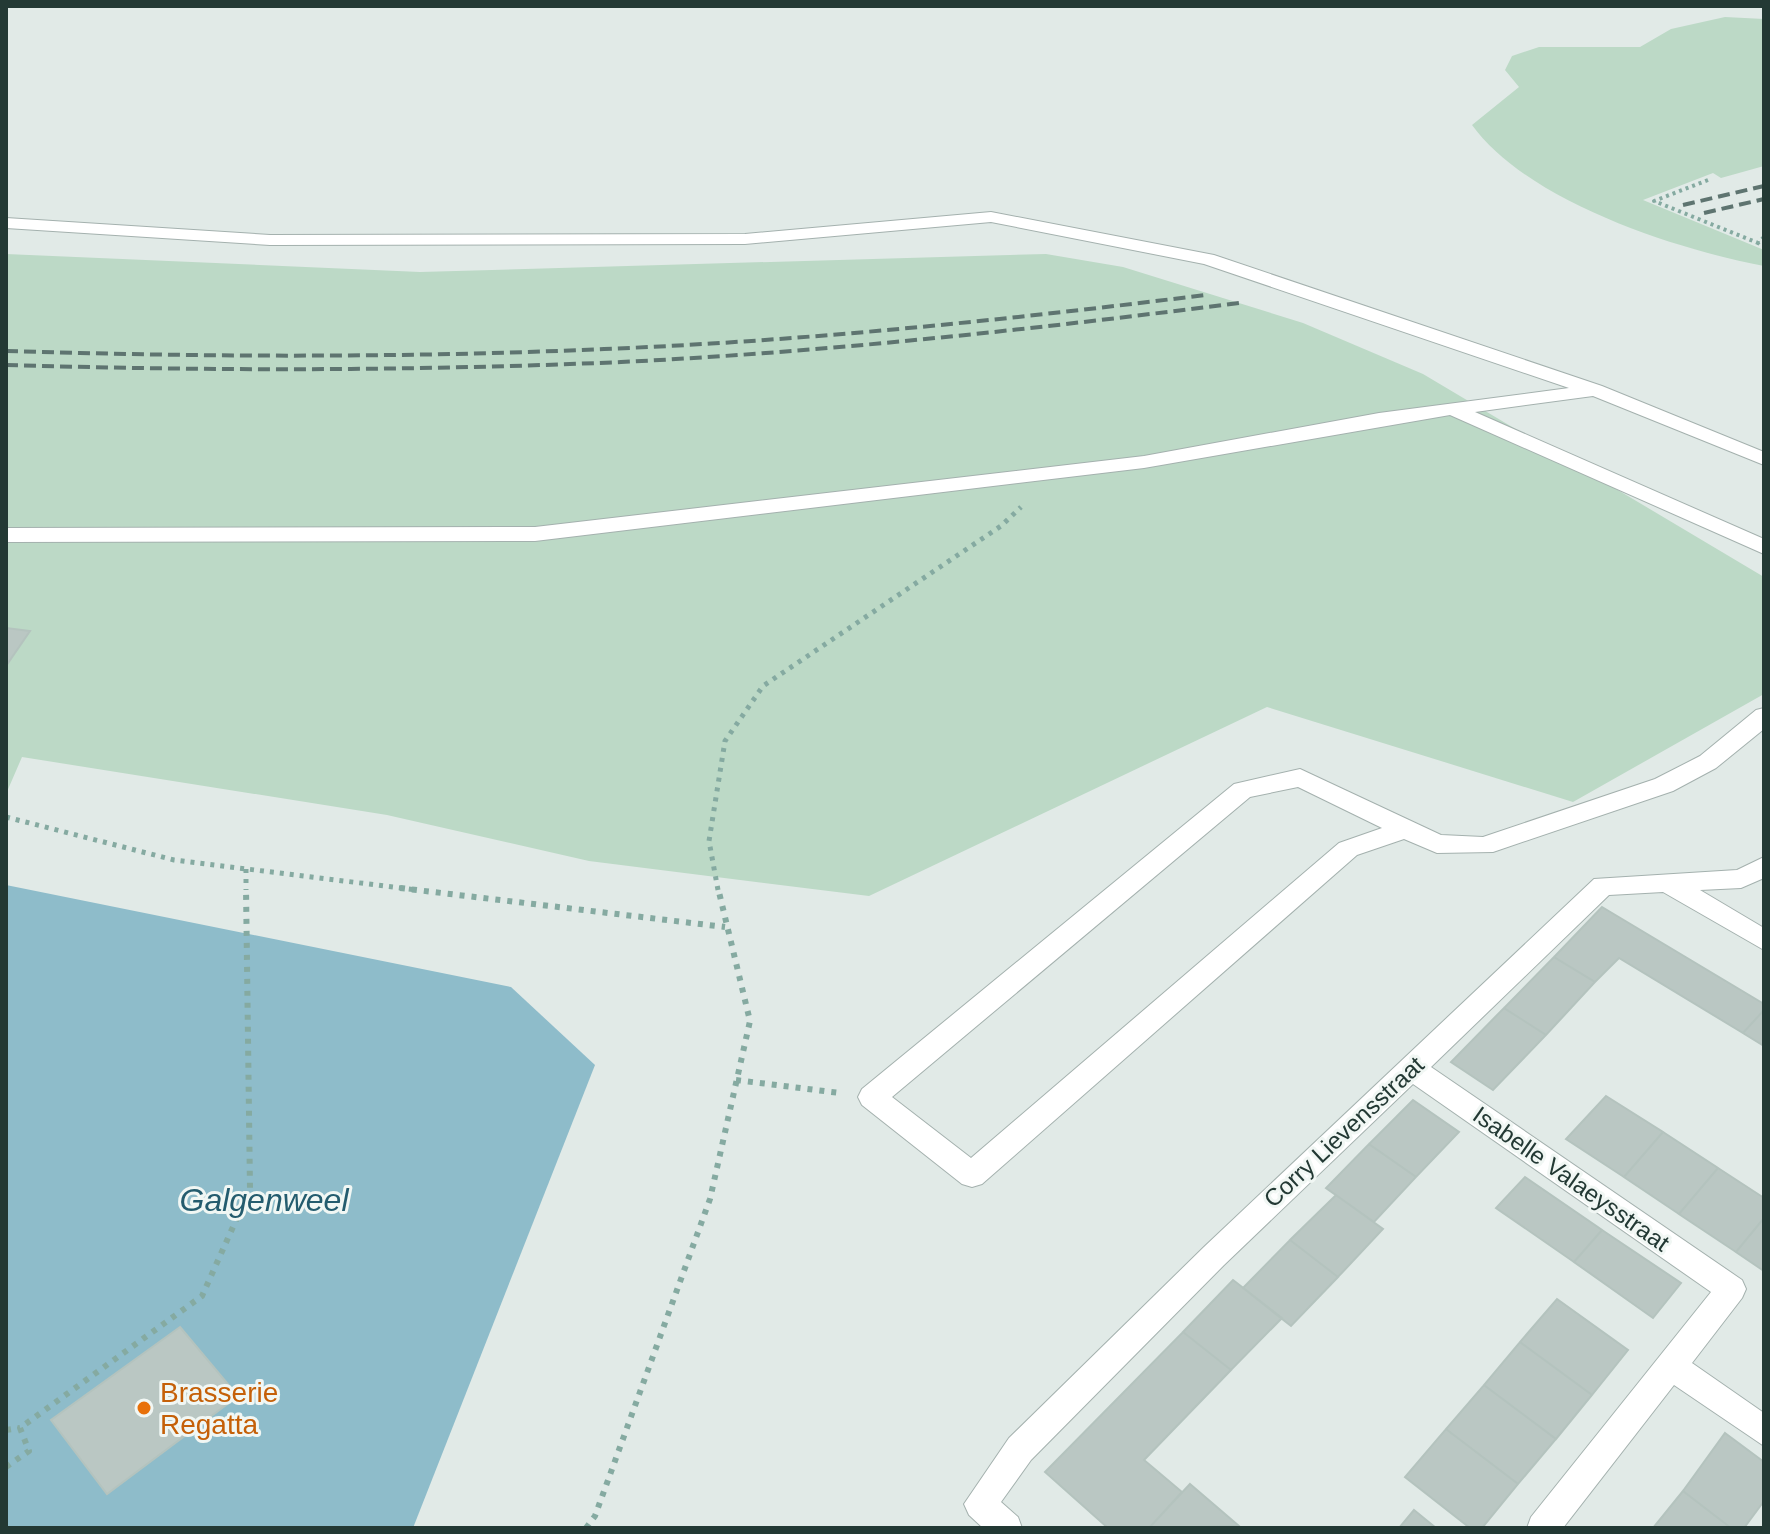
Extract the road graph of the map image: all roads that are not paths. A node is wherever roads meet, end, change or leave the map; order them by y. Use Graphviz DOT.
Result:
graph roads {
  1 [pos="6,223"];
  2 [pos="1595,390"];
  3 [pos="1452,409"];
  4 [pos="1764,459"];
  5 [pos="6,535"];
  6 [pos="1764,547"];
  7 [pos="1764,716"];
  8 [pos="1408,828"];
  9 [pos="1764,866"];
  10 [pos="1667,883"];
  11 [pos="1764,940"];
  12 [pos="1412,1068"];
  13 [pos="1673,1367"];
  14 [pos="1764,1431"];
  15 [pos="1006,1528"];
  16 [pos="1543,1528"];
  1 -- 2 [label="street"];
  2 -- 3 [label="street"];
  2 -- 4 [label="street"];
  3 -- 5 [label="street"];
  3 -- 6 [label="street"];
  7 -- 8 [label="street"];
  8 -- 8 [label="street"];
  9 -- 10 [label="street, Corry Lievensstraat"];
  10 -- 11 [label="street"];
  10 -- 12 [label="street, Corry Lievensstraat"];
  12 -- 13 [label="street, Isabelle Valaeysstraat"];
  12 -- 15 [label="street, Corry Lievensstraat"];
  13 -- 14 [label="street"];
  13 -- 16 [label="street"];
}
